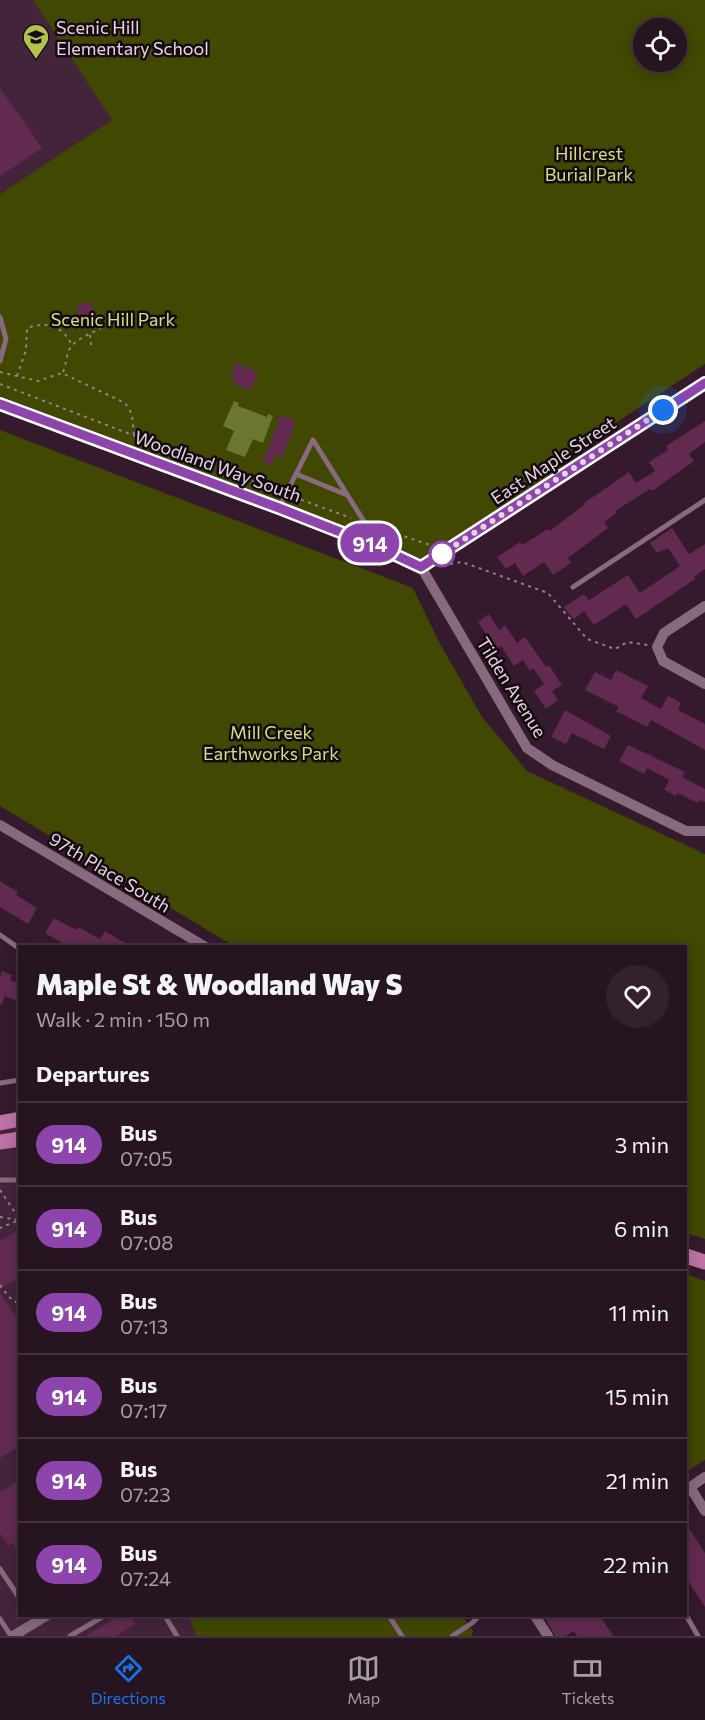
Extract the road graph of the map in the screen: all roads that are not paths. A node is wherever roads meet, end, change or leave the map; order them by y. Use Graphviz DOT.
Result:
graph roads {
  1 [pos="0,317"];
  2 [pos="0,362"];
  3 [pos="705,383"];
  4 [pos="0,404"];
  5 [pos="296,474"];
  6 [pos="347,495"];
  7 [pos="705,500"];
  8 [pos="279,508"];
  9 [pos="376,546"];
  10 [pos="421,567"];
  11 [pos="573,587"];
  12 [pos="705,606"];
  13 [pos="705,684"];
  14 [pos="0,825"];
  15 [pos="705,831"];
  16 [pos="0,935"];
  17 [pos="191,943"];
  18 [pos="18,948"];
  19 [pos="18,1080"];
  20 [pos="0,1083"];
  21 [pos="18,1119"];
  22 [pos="0,1123"];
  23 [pos="18,1139"];
  24 [pos="0,1142"];
  25 [pos="0,1180"];
  26 [pos="18,1180"];
  27 [pos="687,1256"];
  28 [pos="705,1262"];
  29 [pos="705,1477"];
  30 [pos="688,1488"];
  31 [pos="705,1511"];
  32 [pos="0,1569"];
  33 [pos="18,1596"];
  34 [pos="102,1617"];
  35 [pos="166,1617"];
  36 [pos="389,1617"];
  37 [pos="478,1617"];
  38 [pos="536,1617"];
  39 [pos="687,1617"];
  40 [pos="0,1619"];
  41 [pos="32,1619"];
  42 [pos="12,1636"];
  43 [pos="70,1636"];
  44 [pos="177,1636"];
  45 [pos="402,1636"];
  46 [pos="452,1636"];
  47 [pos="548,1636"];
  48 [pos="699,1636"];
  1 -- 2 [label="lane"];
  3 -- 10 [label="street, East Maple Street"];
  4 -- 8 [label="street, Woodland Way South"];
  5 -- 6 [label="lane"];
  5 -- 6 [label="lane"];
  5 -- 8 [label="lane"];
  6 -- 9 [label="lane"];
  7 -- 11 [label="lane"];
  8 -- 9 [label="street, Woodland Way South"];
  9 -- 10 [label="street, Woodland Way South"];
  10 -- 15 [label="street, Tilden Avenue"];
  12 -- 13 [label="street"];
  14 -- 17 [label="street, 97th Place South"];
  16 -- 18 [label="lane"];
  19 -- 20 [label="lane"];
  21 -- 22 [label="main road"];
  23 -- 24 [label="main road"];
  25 -- 26 [label="lane"];
  27 -- 28 [label="main road"];
  29 -- 30 [label="street"];
  30 -- 31 [label="street"];
  32 -- 33 [label="lane"];
  34 -- 43 [label="lane"];
  35 -- 44 [label="lane"];
  36 -- 45 [label="lane"];
  37 -- 46 [label="lane"];
  38 -- 47 [label="street"];
  39 -- 48 [label="lane"];
  40 -- 42 [label="lane"];
  41 -- 42 [label="street"];
}
